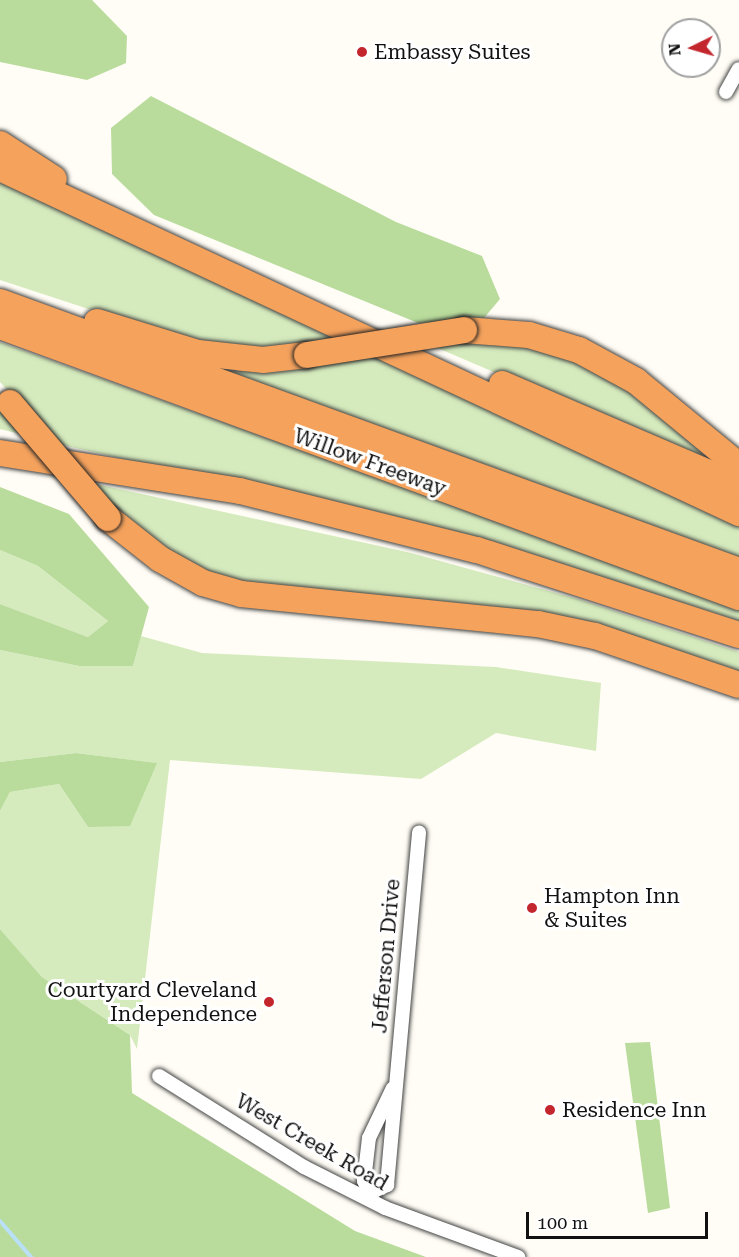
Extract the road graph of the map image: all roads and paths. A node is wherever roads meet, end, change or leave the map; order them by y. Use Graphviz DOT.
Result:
graph roads {
  1 [pos="739,69"];
  2 [pos="726,92"];
  3 [pos="0,144"];
  4 [pos="0,168"];
  5 [pos="120,221"];
  6 [pos="0,294"];
  7 [pos="0,302"];
  8 [pos="334,320"];
  9 [pos="0,326"];
  10 [pos="5,398"];
  11 [pos="0,437"];
  12 [pos="0,453"];
  13 [pos="739,466"];
  14 [pos="168,482"];
  15 [pos="739,486"];
  16 [pos="739,513"];
  17 [pos="739,571"];
  18 [pos="739,597"];
  19 [pos="739,635"];
  20 [pos="739,685"];
  21 [pos="419,832"];
  22 [pos="159,1076"];
  23 [pos="395,1083"];
  24 [pos="373,1196"];
  25 [pos="518,1257"];
  1 -- 2 [label="street"];
  3 -- 5 [label="highway"];
  4 -- 5 [label="highway"];
  5 -- 8 [label="highway"];
  6 -- 13 [label="highway, bridge"];
  7 -- 17 [label="highway, Willow Freeway"];
  8 -- 15 [label="highway"];
  8 -- 16 [label="highway"];
  9 -- 18 [label="highway, Willow Freeway"];
  10 -- 20 [label="highway, bridge"];
  11 -- 14 [label="highway"];
  12 -- 14 [label="highway"];
  14 -- 19 [label="highway"];
  21 -- 23 [label="street, Jefferson Drive"];
  22 -- 24 [label="street, West Creek Road"];
  23 -- 24 [label="street, Jefferson Drive"];
  23 -- 24 [label="street, Jefferson Drive"];
  24 -- 25 [label="street, West Creek Road"];
}
